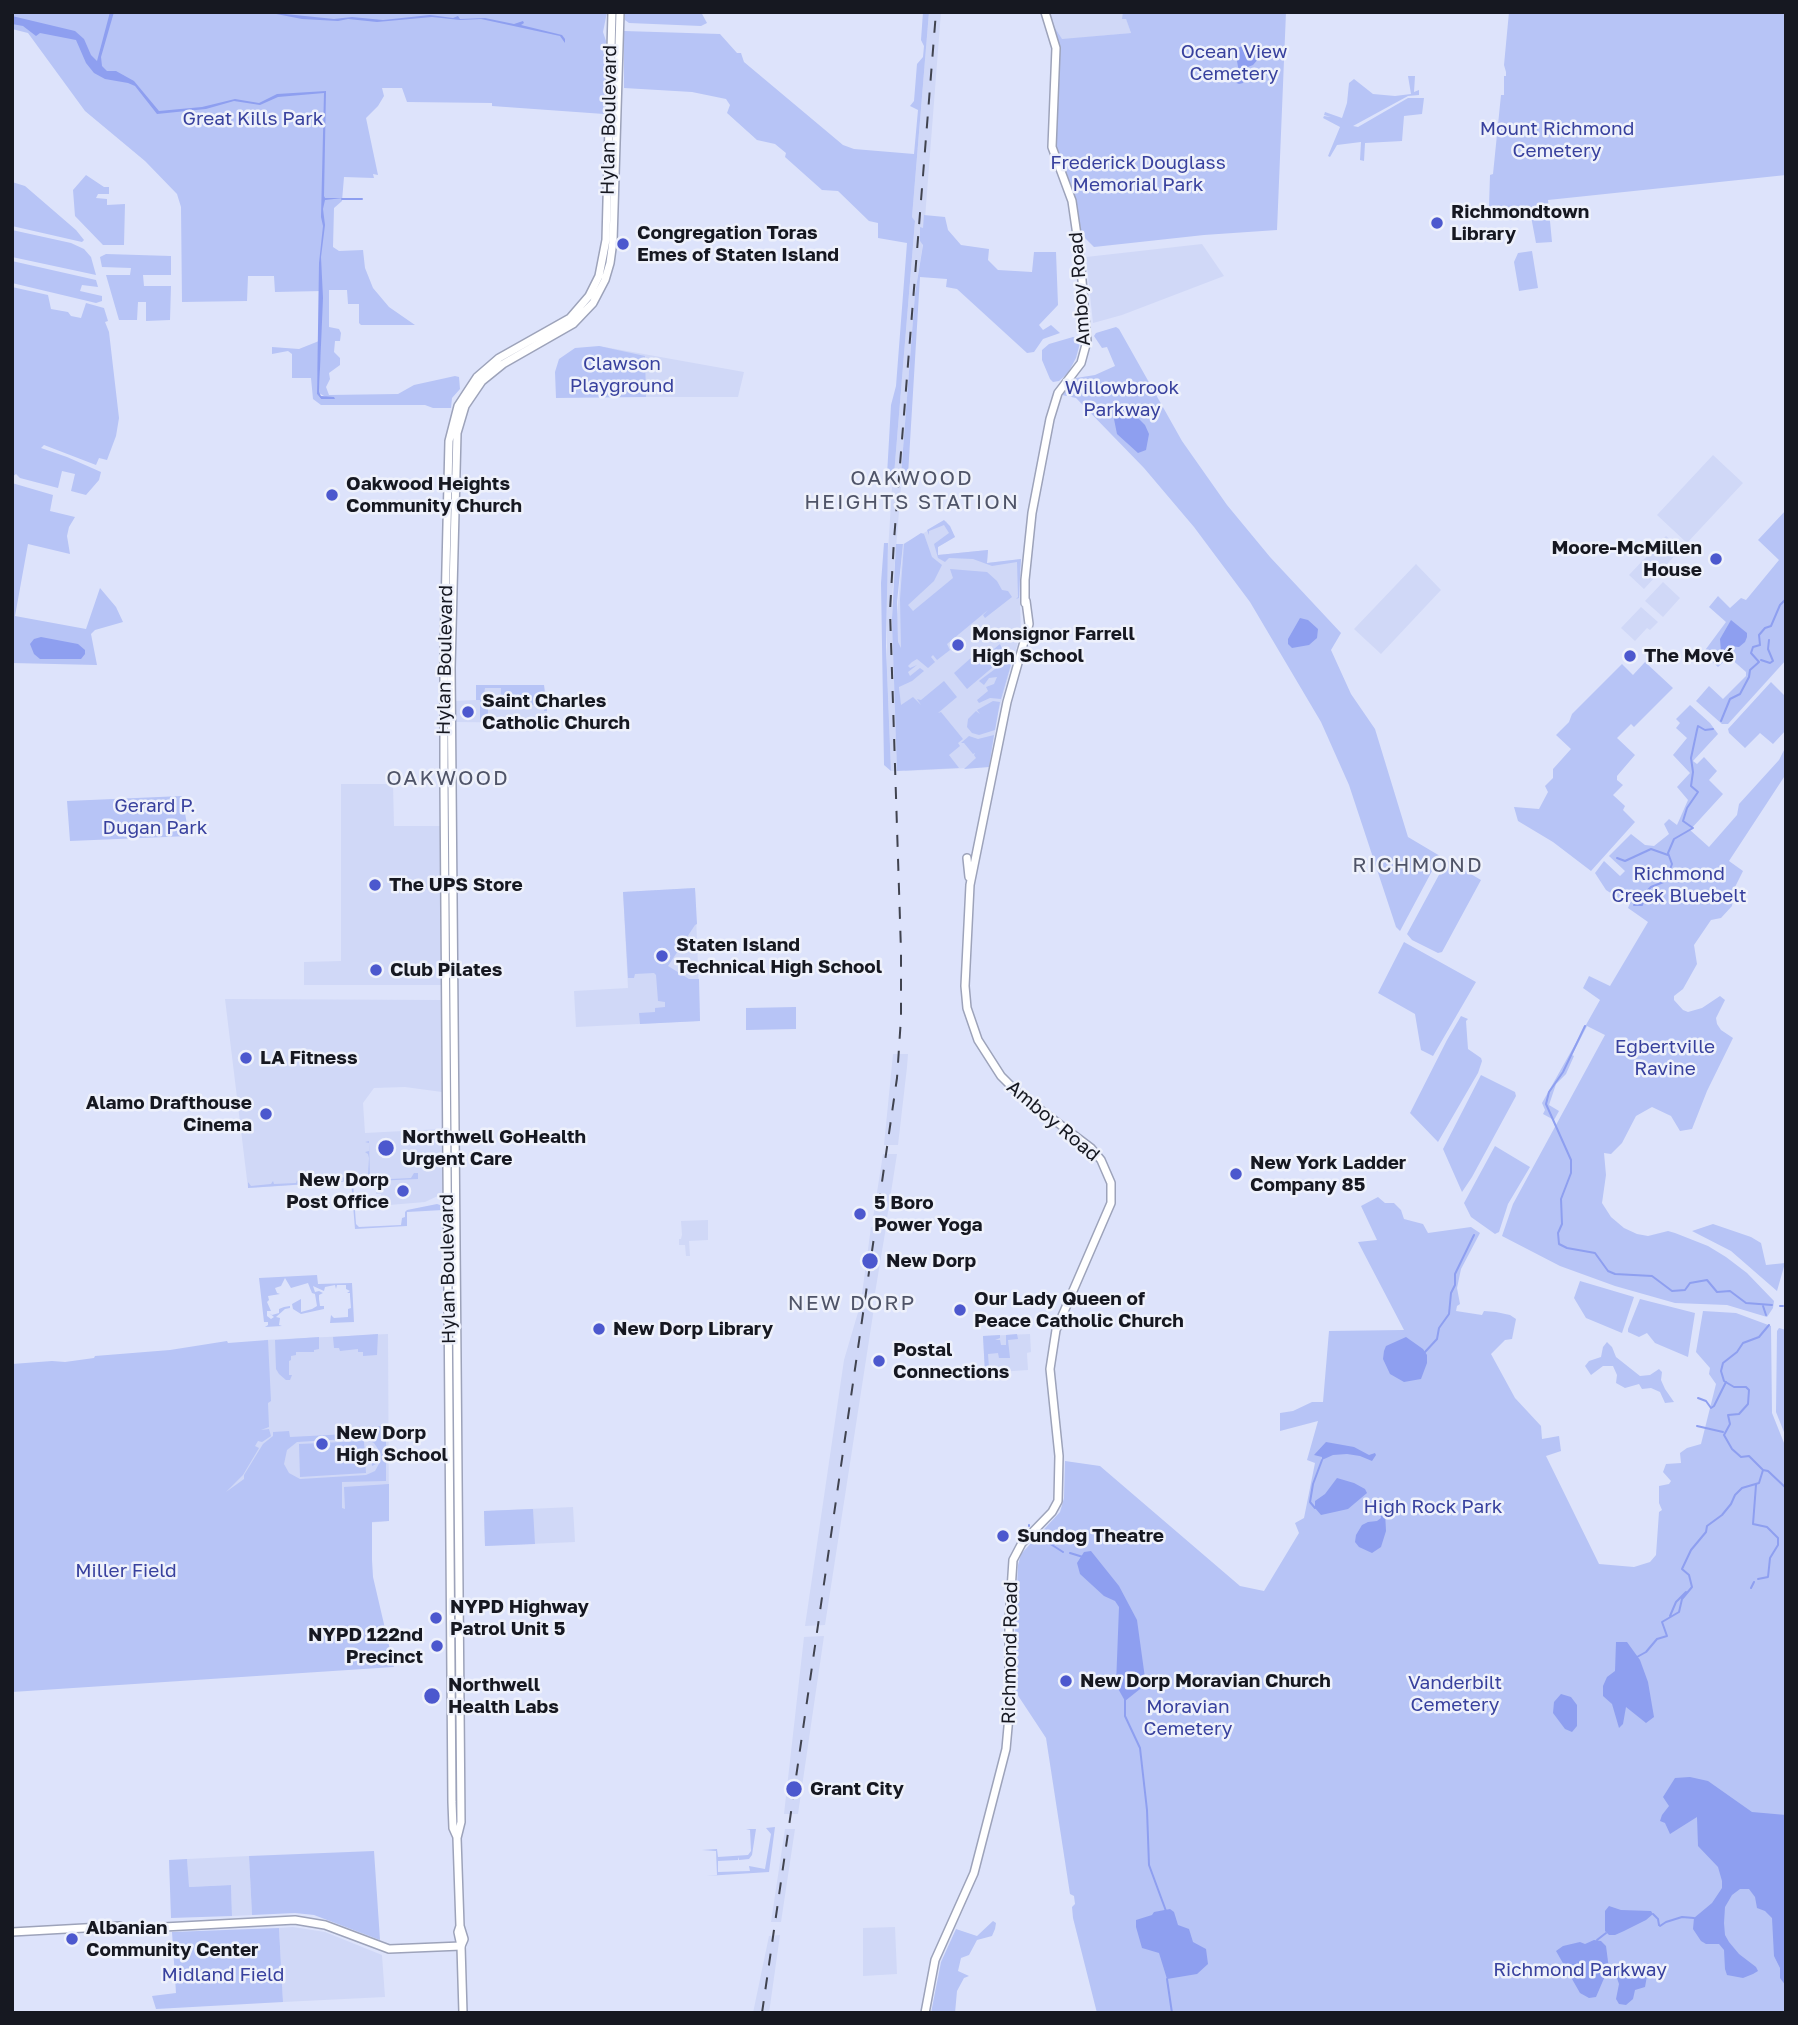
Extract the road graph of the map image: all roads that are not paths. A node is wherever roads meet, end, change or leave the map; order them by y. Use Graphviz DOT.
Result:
graph roads {
  1 [pos="612,12"];
  2 [pos="620,12"];
  3 [pos="1045,12"];
  4 [pos="980,841"];
  5 [pos="967,858"];
  6 [pos="970,885"];
  7 [pos="971,898"];
  8 [pos="451,1181"];
  9 [pos="1111,1183"];
  10 [pos="12,1932"];
  11 [pos="461,1946"];
  12 [pos="463,2013"];
  13 [pos="925,2013"];
  1 -- 8 [label="main road, Hylan Boulevard"];
  2 -- 8 [label="main road, Hylan Boulevard"];
  3 -- 4 [label="main road, Amboy Road"];
  4 -- 6 [label="main road, Amboy Road"];
  4 -- 7 [label="main road, Amboy Road"];
  5 -- 6 [label="main road"];
  6 -- 7 [label="main road, Amboy Road"];
  7 -- 9 [label="main road, Amboy Road"];
  8 -- 11 [label="main road, Hylan Boulevard"];
  9 -- 13 [label="main road, Richmond Road"];
  10 -- 11 [label="main road"];
  11 -- 12 [label="main road, Hylan Boulevard"];
}
